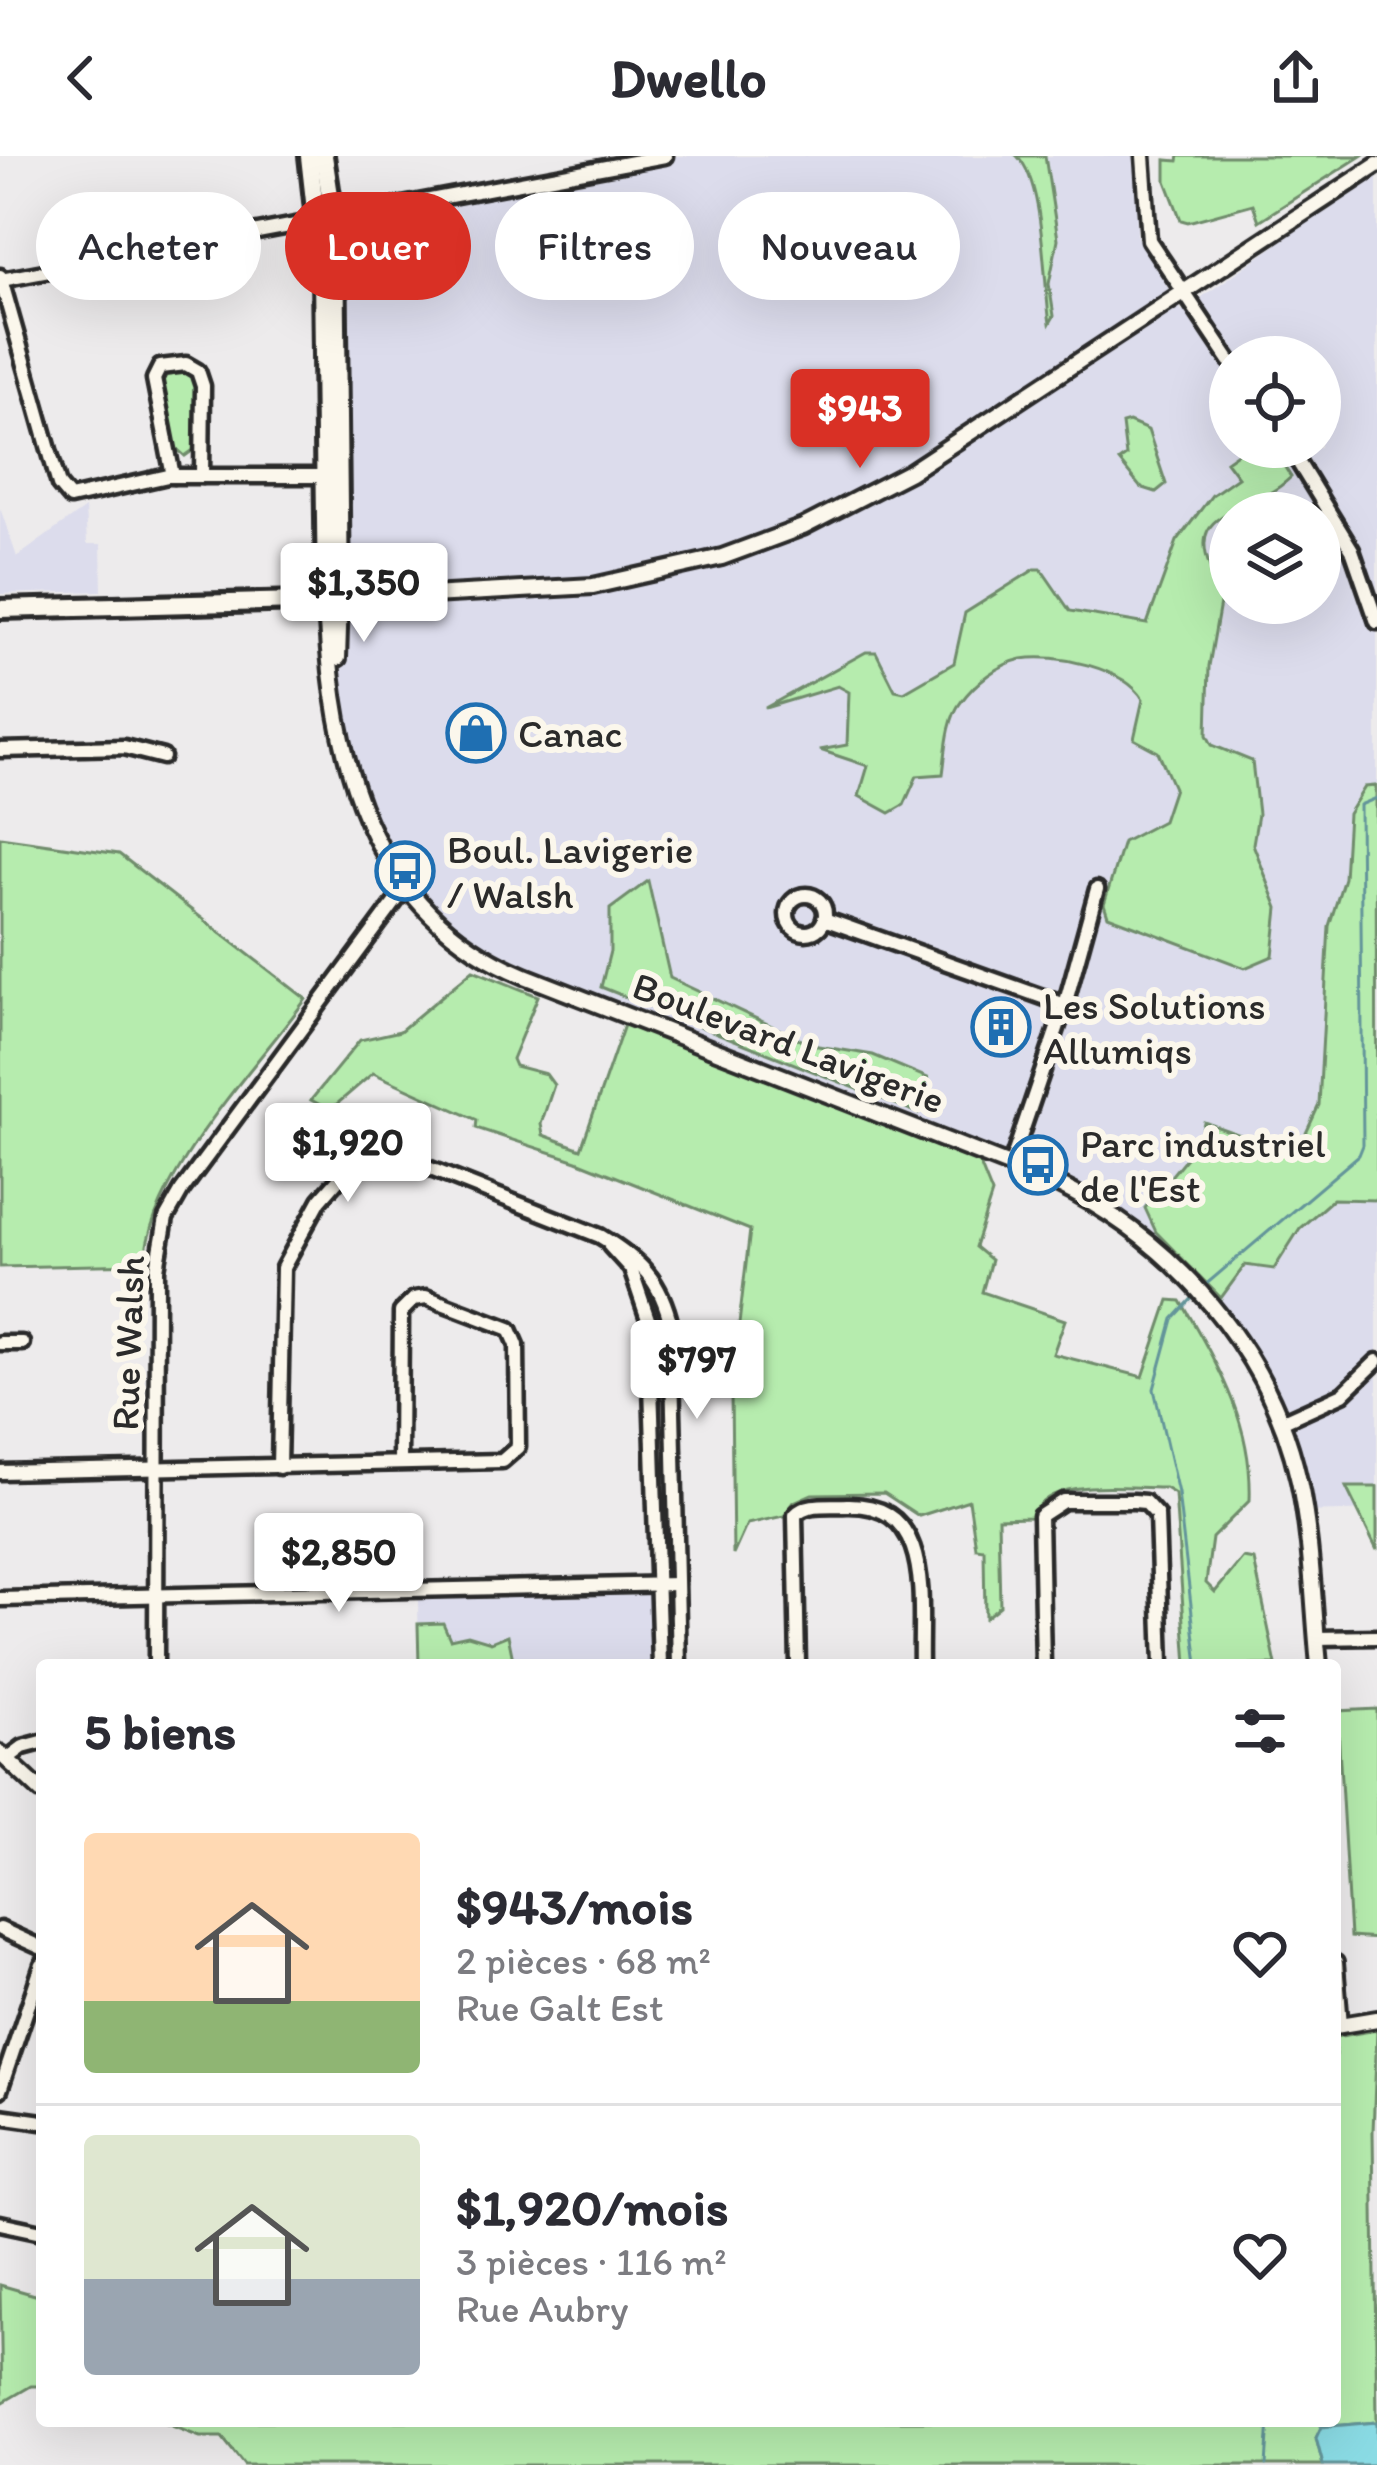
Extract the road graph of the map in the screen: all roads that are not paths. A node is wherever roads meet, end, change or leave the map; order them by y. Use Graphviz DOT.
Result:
graph roads {
  1 [pos="309,156"];
  2 [pos="324,156"];
  3 [pos="665,156"];
  4 [pos="1143,156"];
  5 [pos="1377,165"];
  6 [pos="319,192"];
  7 [pos="326,192"];
  8 [pos="469,192"];
  9 [pos="285,226"];
  10 [pos="1,277"];
  11 [pos="1182,292"];
  12 [pos="329,300"];
  13 [pos="1213,336"];
  14 [pos="1302,468"];
  15 [pos="173,476"];
  16 [pos="202,476"];
  17 [pos="333,476"];
  18 [pos="333,600"];
  19 [pos="0,609"];
  20 [pos="1376,614"];
  21 [pos="0,750"];
  22 [pos="163,758"];
  23 [pos="407,886"];
  24 [pos="1097,889"];
  25 [pos="824,919"];
  26 [pos="1065,1005"];
  27 [pos="1011,1164"];
  28 [pos="600,1236"];
  29 [pos="0,1343"];
  30 [pos="22,1343"];
  31 [pos="1377,1360"];
  32 [pos="1281,1422"];
  33 [pos="400,1462"];
  34 [pos="279,1467"];
  35 [pos="154,1470"];
  36 [pos="0,1472"];
  37 [pos="658,1584"];
  38 [pos="677,1584"];
  39 [pos="154,1595"];
  40 [pos="0,1599"];
  41 [pos="1377,1637"];
  42 [pos="1317,1638"];
  43 [pos="156,1659"];
  44 [pos="660,1659"];
  45 [pos="679,1659"];
  46 [pos="798,1659"];
  47 [pos="921,1659"];
  48 [pos="1042,1659"];
  49 [pos="1162,1659"];
  50 [pos="1319,1659"];
  51 [pos="36,1744"];
  52 [pos="3,1756"];
  53 [pos="36,1786"];
  54 [pos="0,1929"];
  55 [pos="36,1945"];
  56 [pos="36,1983"];
  57 [pos="1377,2019"];
  58 [pos="1341,2025"];
  59 [pos="0,2090"];
  60 [pos="0,2116"];
  61 [pos="36,2121"];
  62 [pos="0,2223"];
  63 [pos="36,2231"];
  1 -- 6 [label="main road, Boulevard Lavigerie"];
  2 -- 7 [label="main road, Boulevard Lavigerie"];
  3 -- 8 [label="street"];
  4 -- 11 [label="street"];
  5 -- 11 [label="street"];
  9 -- 10 [label="street"];
  10 -- 15 [label="street"];
  11 -- 13 [label="street"];
  11 -- 18 [label="street"];
  12 -- 17 [label="main road, Boulevard Lavigerie"];
  14 -- 20 [label="street"];
  15 -- 16 [label="street"];
  15 -- 16 [label="street"];
  16 -- 17 [label="street"];
  17 -- 18 [label="main road, Boulevard Lavigerie"];
  18 -- 19 [label="main road"];
  18 -- 23 [label="street, Boulevard Lavigerie"];
  21 -- 22 [label="street"];
  23 -- 27 [label="street, Boulevard Lavigerie"];
  23 -- 35 [label="street, Rue Walsh"];
  24 -- 26 [label="street"];
  25 -- 26 [label="street"];
  26 -- 27 [label="street"];
  27 -- 32 [label="street, Boulevard Lavigerie"];
  28 -- 34 [label="street"];
  28 -- 37 [label="street"];
  28 -- 38 [label="street"];
  29 -- 30 [label="street"];
  31 -- 32 [label="street"];
  32 -- 42 [label="street, Boulevard Lavigerie"];
  33 -- 33 [label="street"];
  33 -- 34 [label="street"];
  34 -- 35 [label="street"];
  35 -- 36 [label="street"];
  35 -- 39 [label="street, Rue Walsh"];
  37 -- 38 [label="street"];
  37 -- 39 [label="street"];
  37 -- 44 [label="street"];
  38 -- 45 [label="street"];
  39 -- 40 [label="street"];
  39 -- 43 [label="street, Rue Walsh"];
  41 -- 42 [label="street"];
  42 -- 50 [label="street, Boulevard Lavigerie"];
  46 -- 47 [label="street"];
  48 -- 49 [label="street"];
  51 -- 52 [label="street"];
  52 -- 53 [label="street"];
  54 -- 55 [label="street"];
  56 -- 59 [label="street"];
  57 -- 58 [label="street"];
  60 -- 61 [label="street"];
  62 -- 63 [label="street"];
}
